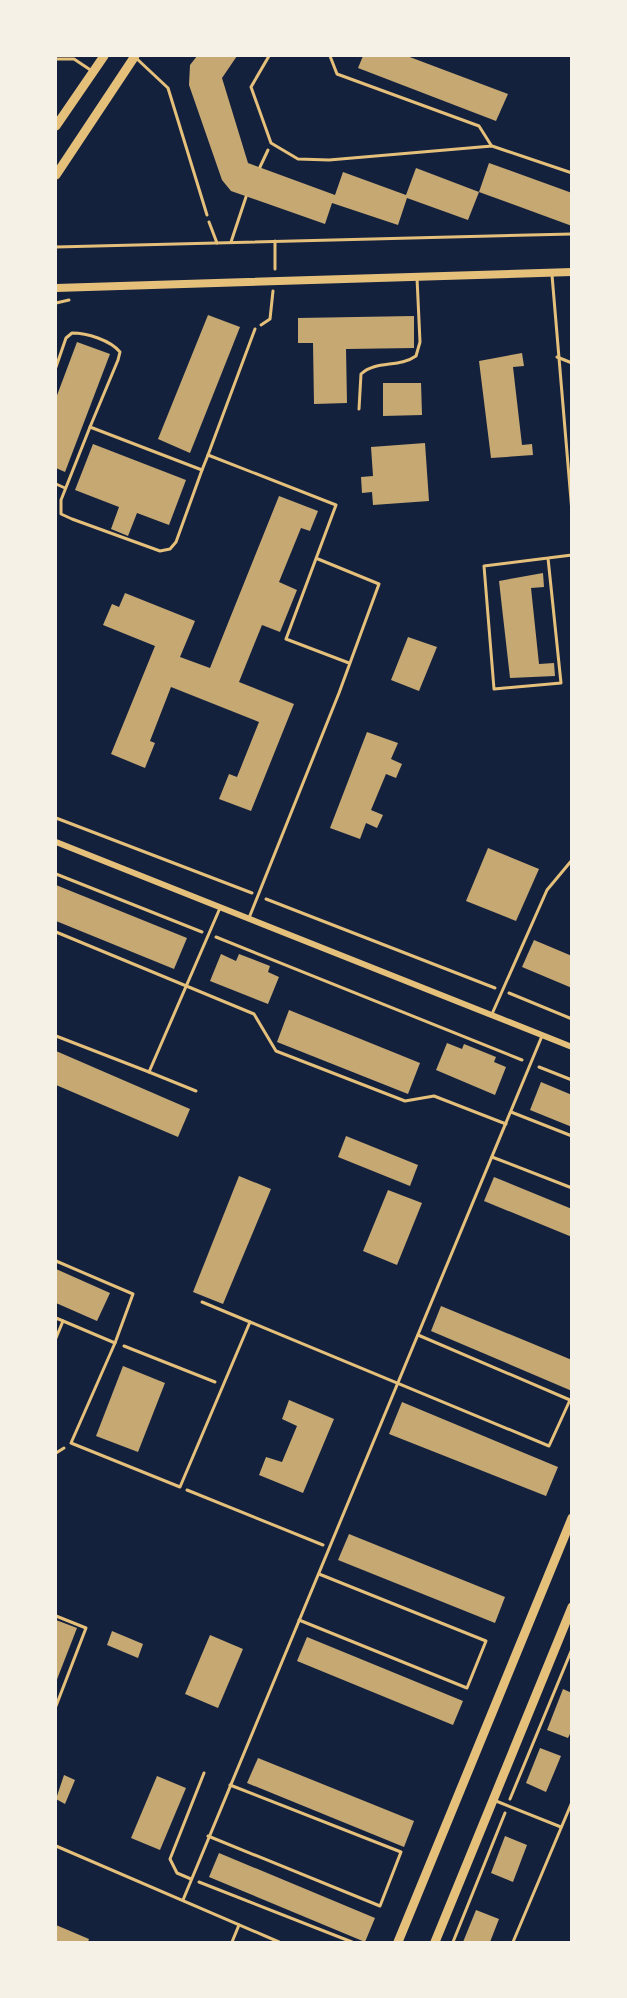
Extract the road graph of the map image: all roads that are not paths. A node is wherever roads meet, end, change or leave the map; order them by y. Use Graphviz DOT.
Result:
graph roads {
  1 [pos="104,56"];
  2 [pos="135,56"];
  3 [pos="269,56"];
  4 [pos="330,56"];
  5 [pos="56,59"];
  6 [pos="93,72"];
  7 [pos="56,126"];
  8 [pos="492,146"];
  9 [pos="572,173"];
  10 [pos="56,176"];
  11 [pos="207,215"];
  12 [pos="551,272"];
  13 [pos="572,272"];
  14 [pos="417,277"];
  15 [pos="56,288"];
  16 [pos="255,329"];
  17 [pos="557,357"];
  18 [pos="572,363"];
  19 [pos="56,367"];
  20 [pos="359,409"];
  21 [pos="90,427"];
  22 [pos="208,455"];
  23 [pos="202,470"];
  24 [pos="56,484"];
  25 [pos="66,488"];
  26 [pos="571,498"];
  27 [pos="572,512"];
  28 [pos="572,555"];
  29 [pos="317,558"];
  30 [pos="548,558"];
  31 [pos="349,663"];
  32 [pos="56,842"];
  33 [pos="572,860"];
  34 [pos="220,906"];
  35 [pos="249,918"];
  36 [pos="56,932"];
  37 [pos="186,985"];
  38 [pos="491,1016"];
  39 [pos="56,1036"];
  40 [pos="543,1036"];
  41 [pos="572,1047"];
  42 [pos="148,1072"];
  43 [pos="196,1090"];
  44 [pos="511,1112"];
  45 [pos="506,1124"];
  46 [pos="572,1136"];
  47 [pos="492,1157"];
  48 [pos="572,1188"];
  49 [pos="56,1261"];
  50 [pos="202,1302"];
  51 [pos="56,1318"];
  52 [pos="63,1321"];
  53 [pos="250,1322"];
  54 [pos="418,1335"];
  55 [pos="56,1338"];
  56 [pos="115,1343"];
  57 [pos="398,1383"];
  58 [pos="572,1518"];
  59 [pos="318,1574"];
  60 [pos="572,1607"];
  61 [pos="56,1616"];
  62 [pos="299,1620"];
  63 [pos="56,1706"];
  64 [pos="204,1773"];
  65 [pos="230,1785"];
  66 [pos="493,1799"];
  67 [pos="572,1802"];
  68 [pos="561,1827"];
  69 [pos="208,1836"];
  70 [pos="56,1846"];
  71 [pos="191,1880"];
  72 [pos="183,1900"];
  73 [pos="239,1925"];
  74 [pos="232,1942"];
  75 [pos="279,1942"];
  76 [pos="398,1942"];
  77 [pos="435,1942"];
  78 [pos="513,1942"];
  1 -- 6 [label="main road"];
  2 -- 10 [label="main road"];
  2 -- 11 [label="lane"];
  3 -- 8 [label="lane"];
  4 -- 8 [label="lane"];
  5 -- 6 [label="lane"];
  6 -- 7 [label="main road"];
  8 -- 9 [label="lane"];
  12 -- 13 [label="street"];
  12 -- 14 [label="street"];
  12 -- 17 [label="lane"];
  14 -- 15 [label="street"];
  14 -- 20 [label="lane"];
  16 -- 22 [label="lane"];
  17 -- 18 [label="lane"];
  17 -- 26 [label="lane"];
  19 -- 21 [label="lane"];
  21 -- 23 [label="lane"];
  21 -- 25 [label="lane"];
  22 -- 23 [label="lane"];
  22 -- 29 [label="lane"];
  23 -- 25 [label="lane"];
  24 -- 25 [label="lane"];
  26 -- 27 [label="lane"];
  28 -- 30 [label="lane"];
  29 -- 31 [label="lane"];
  29 -- 31 [label="lane"];
  30 -- 30 [label="lane"];
  31 -- 35 [label="lane"];
  32 -- 34 [label="street"];
  33 -- 38 [label="lane"];
  34 -- 35 [label="street"];
  34 -- 37 [label="lane"];
  35 -- 38 [label="street"];
  36 -- 37 [label="lane"];
  37 -- 42 [label="lane"];
  37 -- 45 [label="lane"];
  38 -- 40 [label="street"];
  39 -- 42 [label="lane"];
  40 -- 41 [label="street"];
  40 -- 44 [label="lane"];
  42 -- 43 [label="lane"];
  44 -- 45 [label="lane"];
  44 -- 46 [label="lane"];
  45 -- 47 [label="lane"];
  47 -- 48 [label="lane"];
  47 -- 54 [label="lane"];
  49 -- 56 [label="lane"];
  50 -- 53 [label="lane"];
  51 -- 52 [label="lane"];
  52 -- 55 [label="lane"];
  52 -- 56 [label="lane"];
  53 -- 56 [label="lane"];
  53 -- 57 [label="lane"];
  54 -- 57 [label="lane"];
  54 -- 57 [label="lane"];
  57 -- 59 [label="lane"];
  58 -- 76 [label="main road"];
  59 -- 62 [label="lane"];
  59 -- 62 [label="lane"];
  60 -- 66 [label="main road"];
  61 -- 63 [label="lane"];
  62 -- 65 [label="lane"];
  64 -- 71 [label="lane"];
  65 -- 69 [label="lane"];
  65 -- 69 [label="lane"];
  66 -- 68 [label="lane"];
  66 -- 77 [label="main road"];
  67 -- 68 [label="lane"];
  68 -- 78 [label="lane"];
  69 -- 71 [label="lane"];
  70 -- 72 [label="lane"];
  71 -- 72 [label="lane"];
  72 -- 73 [label="lane"];
  73 -- 74 [label="lane"];
  73 -- 75 [label="lane"];
}
